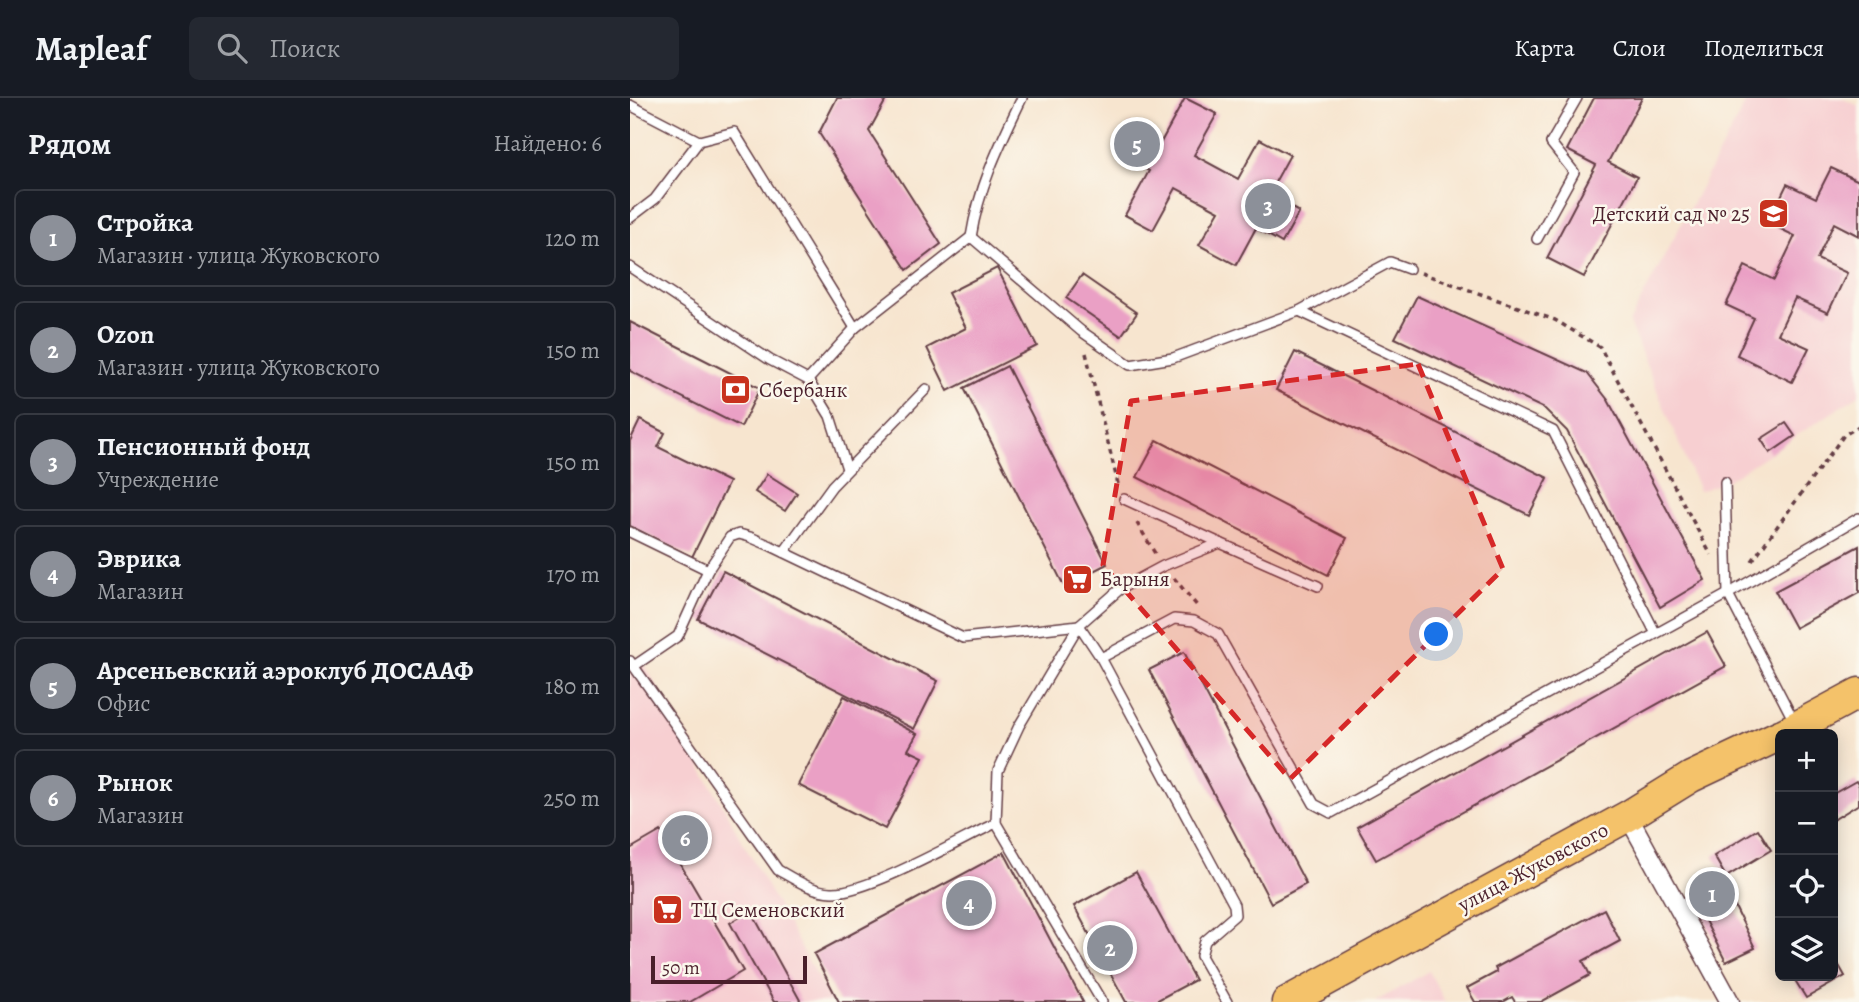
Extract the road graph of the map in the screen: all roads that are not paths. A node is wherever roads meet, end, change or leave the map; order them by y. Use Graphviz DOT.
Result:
graph roads {
  1 [pos="1022,98"];
  2 [pos="1577,98"];
  3 [pos="630,104"];
  4 [pos="699,141"];
  5 [pos="631,217"];
  6 [pos="971,237"];
  7 [pos="1537,239"];
  8 [pos="630,267"];
  9 [pos="1409,269"];
  10 [pos="1299,311"];
  11 [pos="855,328"];
  12 [pos="808,380"];
  13 [pos="926,388"];
  14 [pos="847,469"];
  15 [pos="1725,482"];
  16 [pos="1124,499"];
  17 [pos="1859,518"];
  18 [pos="630,532"];
  19 [pos="1220,543"];
  20 [pos="784,552"];
  21 [pos="708,570"];
  22 [pos="1318,586"];
  23 [pos="1728,594"];
  24 [pos="1079,625"];
  25 [pos="1655,632"];
  26 [pos="1101,658"];
  27 [pos="632,664"];
  28 [pos="1859,694"];
  29 [pos="1786,729"];
  30 [pos="1793,729"];
  31 [pos="1775,738"];
  32 [pos="1628,816"];
  33 [pos="996,823"];
  34 [pos="1102,1002"];
  35 [pos="1227,1002"];
  36 [pos="1287,1002"];
  37 [pos="1730,1002"];
  1 -- 6 [label="lane"];
  2 -- 7 [label="lane"];
  3 -- 4 [label="lane"];
  4 -- 5 [label="lane"];
  4 -- 11 [label="lane"];
  6 -- 10 [label="lane"];
  6 -- 11 [label="lane"];
  8 -- 12 [label="lane"];
  9 -- 10 [label="lane"];
  10 -- 25 [label="lane"];
  11 -- 12 [label="lane"];
  12 -- 14 [label="lane"];
  13 -- 14 [label="lane"];
  14 -- 20 [label="lane"];
  15 -- 23 [label="lane"];
  16 -- 19 [label="lane"];
  17 -- 23 [label="lane"];
  18 -- 21 [label="lane"];
  19 -- 22 [label="lane"];
  19 -- 24 [label="lane"];
  20 -- 21 [label="lane"];
  20 -- 24 [label="lane"];
  21 -- 27 [label="lane"];
  23 -- 25 [label="lane"];
  23 -- 29 [label="lane"];
  24 -- 26 [label="lane"];
  24 -- 33 [label="lane"];
  25 -- 26 [label="lane"];
  26 -- 35 [label="lane"];
  27 -- 33 [label="lane"];
  28 -- 30 [label="main road, улица Жуковского"];
  31 -- 32 [label="main road, улица Жуковского"];
  32 -- 36 [label="main road, улица Жуковского"];
  32 -- 37 [label="street"];
  33 -- 34 [label="lane"];
}
